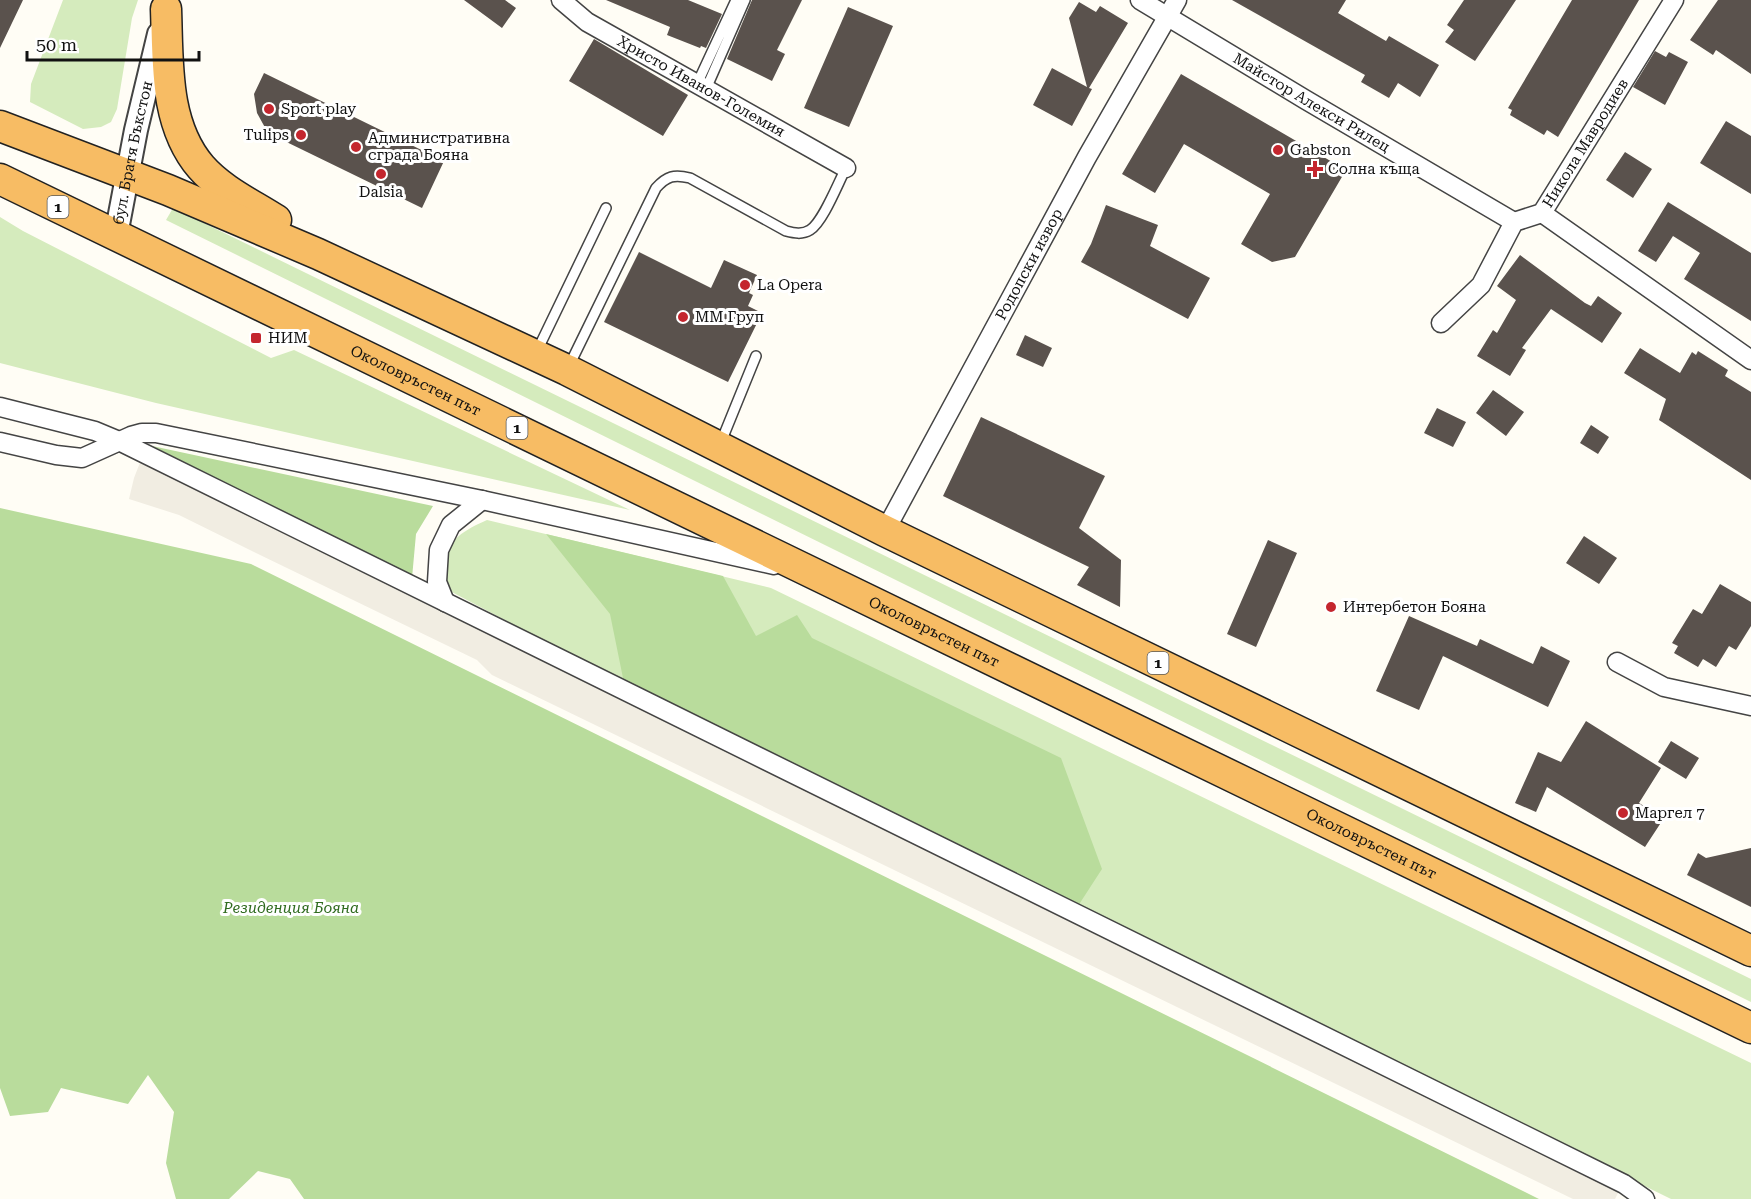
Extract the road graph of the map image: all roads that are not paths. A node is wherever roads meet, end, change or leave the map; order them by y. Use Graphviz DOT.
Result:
graph roads {
  1 [pos="561,0"];
  2 [pos="736,0"];
  3 [pos="745,0"];
  4 [pos="1140,0"];
  5 [pos="1177,0"];
  6 [pos="1674,0"];
  7 [pos="166,4"];
  8 [pos="1168,16"];
  9 [pos="701,86"];
  10 [pos="0,126"];
  11 [pos="846,168"];
  12 [pos="127,174"];
  13 [pos="0,179"];
  14 [pos="606,208"];
  15 [pos="1542,213"];
  16 [pos="1514,222"];
  17 [pos="116,235"];
  18 [pos="318,254"];
  19 [pos="1442,323"];
  20 [pos="535,355"];
  21 [pos="756,356"];
  22 [pos="1751,360"];
  23 [pos="567,370"];
  24 [pos="0,406"];
  25 [pos="119,441"];
  26 [pos="0,442"];
  27 [pos="719,447"];
  28 [pos="482,500"];
  29 [pos="885,531"];
  30 [pos="820,575"];
  31 [pos="445,602"];
  32 [pos="1617,662"];
  33 [pos="1751,706"];
  34 [pos="1751,951"];
  35 [pos="1751,1028"];
  36 [pos="1644,1199"];
  1 -- 9 [label="street, Христо Иванов-Големия"];
  2 -- 9 [label="lane"];
  3 -- 9 [label="lane"];
  4 -- 8 [label="street, Майстор Алекси Рилец"];
  5 -- 8 [label="street, Родопски извор"];
  6 -- 15 [label="street, Никола Мавродиев"];
  7 -- 12 [label="street, бул. Братя Бъкстон"];
  7 -- 18 [label="highway"];
  8 -- 16 [label="street, Майстор Алекси Рилец"];
  8 -- 29 [label="street, Родопски извор"];
  9 -- 11 [label="street, Христо Иванов-Големия"];
  10 -- 12 [label="highway, 1"];
  11 -- 23 [label="lane"];
  12 -- 17 [label="street, бул. Братя Бъкстон"];
  12 -- 18 [label="highway, 1"];
  13 -- 17 [label="highway, 1"];
  14 -- 20 [label="lane"];
  15 -- 16 [label="street, Никола Мавродиев"];
  15 -- 22 [label="street"];
  16 -- 19 [label="street"];
  17 -- 30 [label="highway, Околовръстен път / 1"];
  18 -- 20 [label="highway, 1"];
  20 -- 23 [label="highway, 1"];
  21 -- 27 [label="lane"];
  23 -- 27 [label="highway, 1"];
  24 -- 25 [label="street"];
  25 -- 26 [label="street"];
  25 -- 28 [label="street"];
  25 -- 31 [label="street"];
  27 -- 29 [label="highway, 1"];
  28 -- 30 [label="street"];
  28 -- 31 [label="street"];
  29 -- 34 [label="highway, 1"];
  30 -- 35 [label="highway, Околовръстен път / 1"];
  31 -- 36 [label="street"];
  32 -- 33 [label="street"];
}
